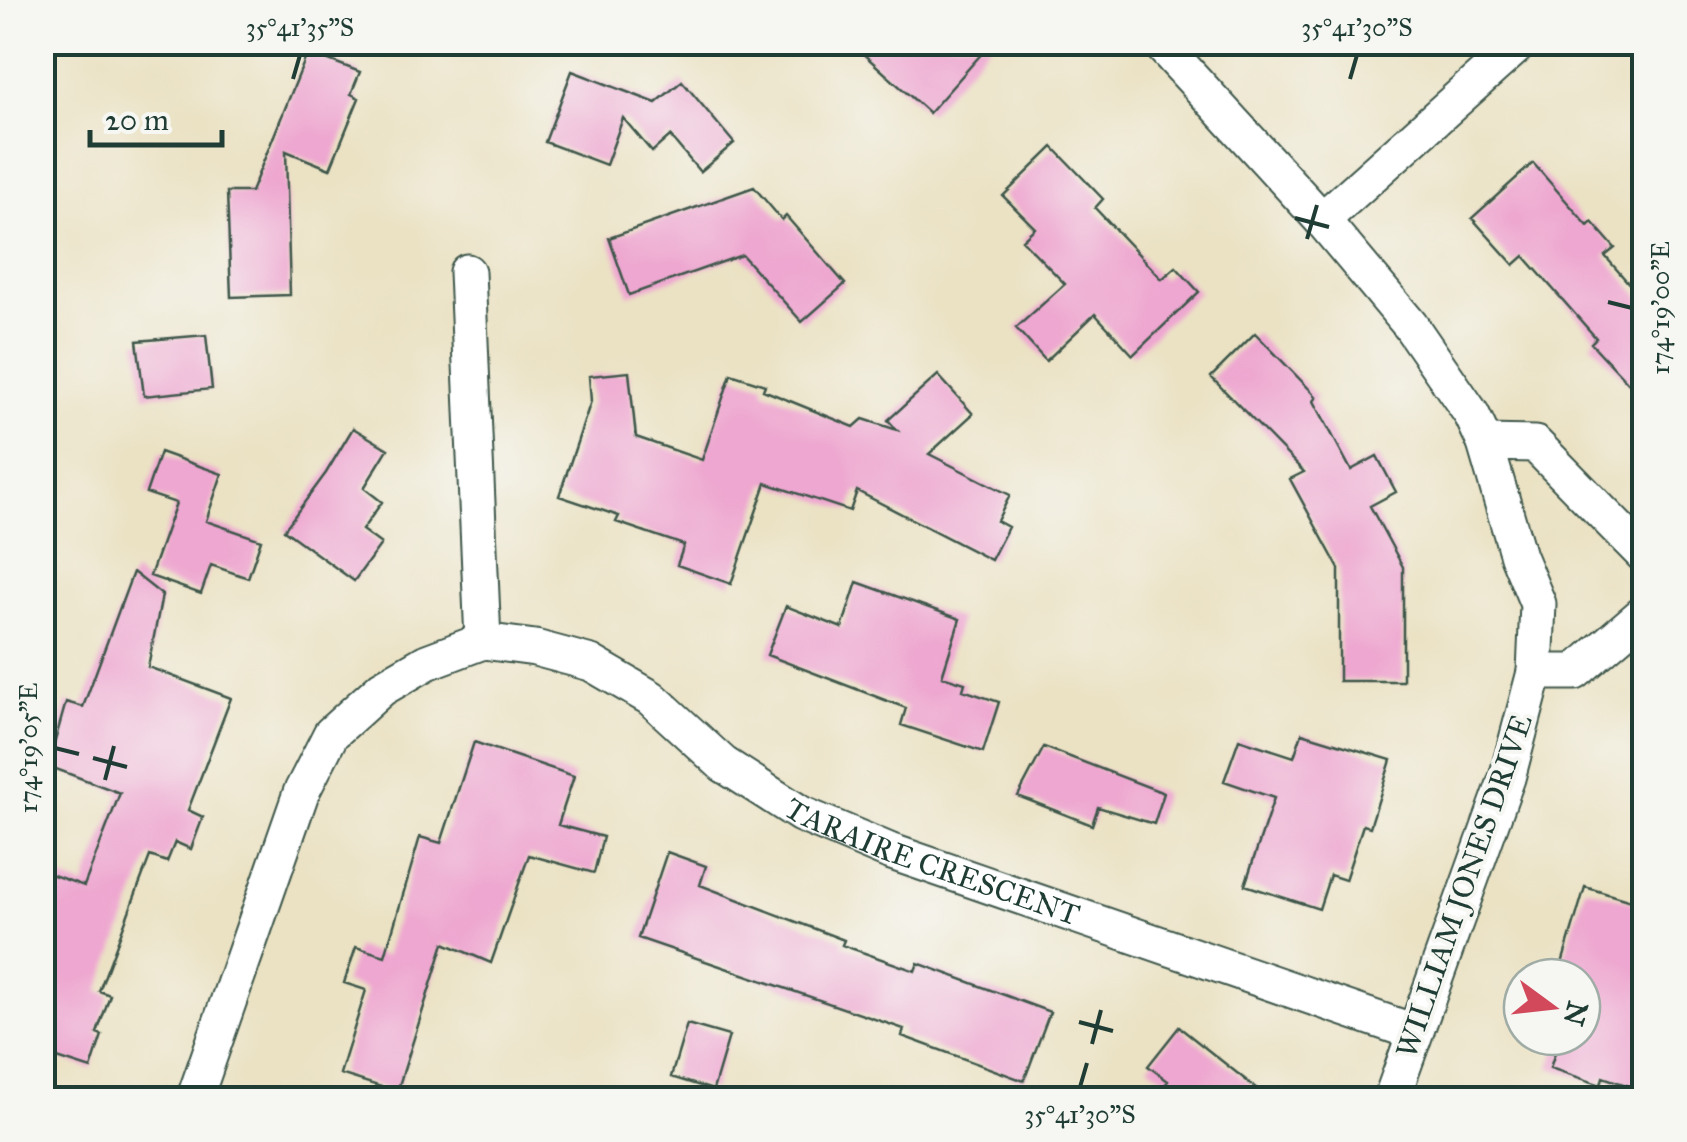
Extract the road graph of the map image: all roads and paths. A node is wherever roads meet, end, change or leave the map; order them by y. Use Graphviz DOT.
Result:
graph roads {
  1 [pos="1159,42"];
  2 [pos="1521,42"];
  3 [pos="1322,220"];
  4 [pos="467,272"];
  5 [pos="1486,444"];
  6 [pos="1644,555"];
  7 [pos="1644,612"];
  8 [pos="483,641"];
  9 [pos="1534,672"];
  10 [pos="1414,1032"];
  11 [pos="194,1100"];
  12 [pos="1391,1100"];
  1 -- 3 [label="street, WILLIAM JONES DRIVE"];
  2 -- 3 [label="street"];
  3 -- 5 [label="street, WILLIAM JONES DRIVE"];
  4 -- 8 [label="street"];
  5 -- 6 [label="street"];
  5 -- 9 [label="street, WILLIAM JONES DRIVE"];
  7 -- 9 [label="street"];
  8 -- 10 [label="street, TARAIRE CRESCENT"];
  8 -- 11 [label="street, TARAIRE CRESCENT"];
  9 -- 10 [label="street, WILLIAM JONES DRIVE"];
  10 -- 12 [label="street, WILLIAM JONES DRIVE"];
}
